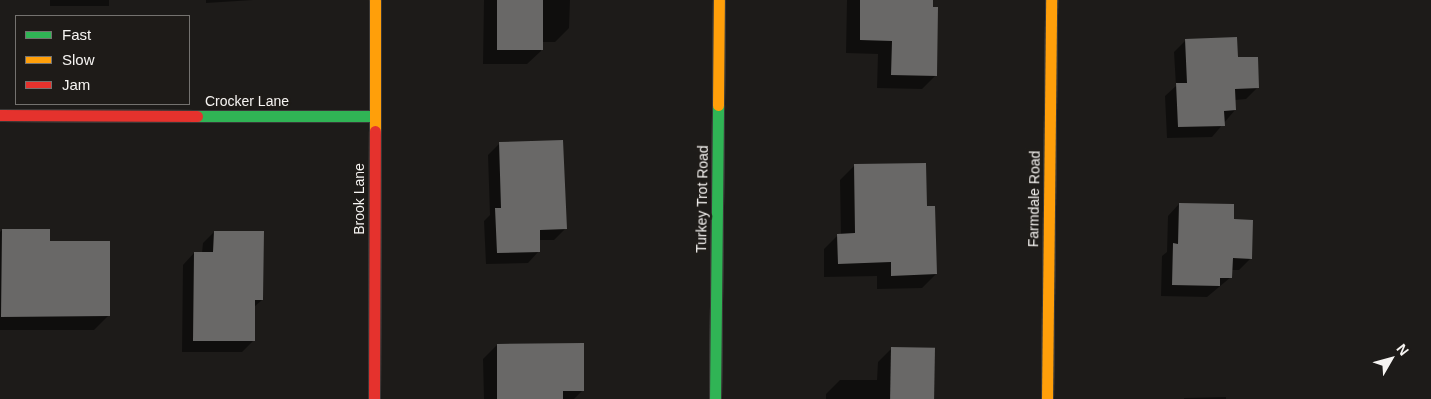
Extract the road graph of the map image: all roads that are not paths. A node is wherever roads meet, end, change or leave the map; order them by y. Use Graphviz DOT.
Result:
graph roads {
  1 [pos="375,0"];
  2 [pos="719,0"];
  3 [pos="1051,0"];
  4 [pos="0,115"];
  5 [pos="374,116"];
  6 [pos="374,399"];
  7 [pos="715,399"];
  8 [pos="1046,399"];
  1 -- 5 [label="street, Brook Lane"];
  2 -- 7 [label="street, Turkey Trot Road"];
  3 -- 8 [label="street, Farmdale Road"];
  4 -- 5 [label="street, Crocker Lane"];
  5 -- 6 [label="street, Brook Lane"];
}
